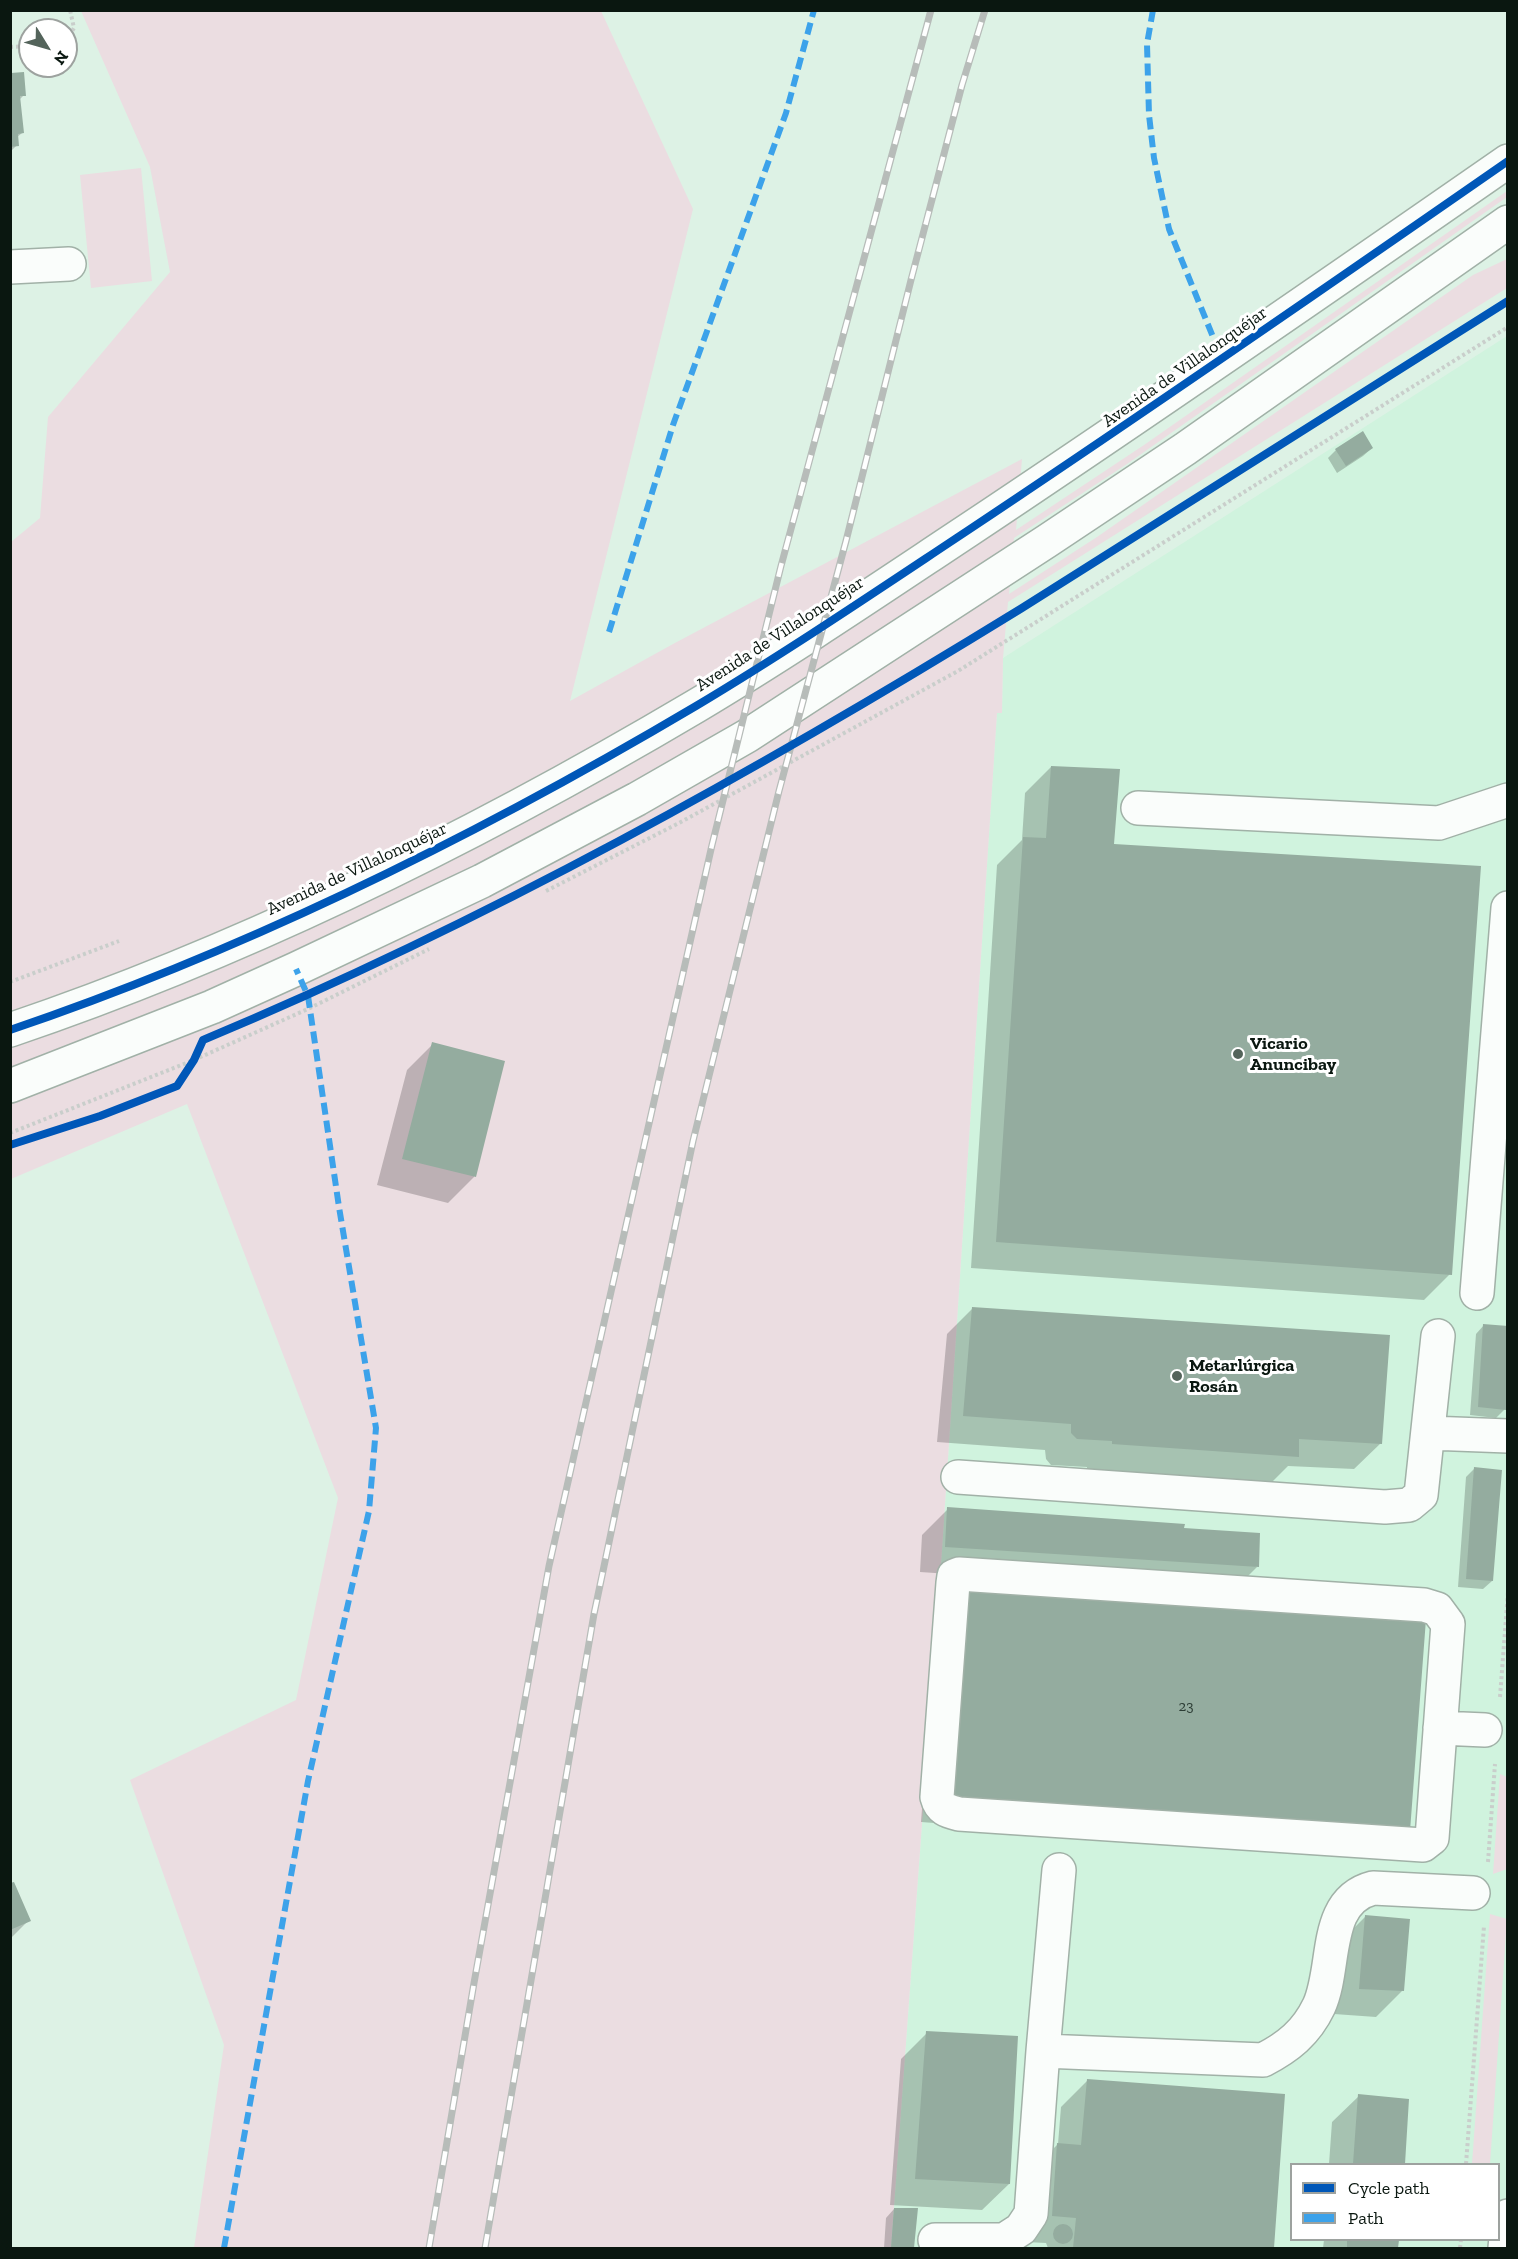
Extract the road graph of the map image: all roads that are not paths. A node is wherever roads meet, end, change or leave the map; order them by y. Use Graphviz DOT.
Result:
graph roads {
  1 [pos="1508,161"];
  2 [pos="1508,222"];
  3 [pos="1508,248"];
  4 [pos="1457,257"];
  5 [pos="69,264"];
  6 [pos="10,267"];
  7 [pos="1508,800"];
  8 [pos="1138,808"];
  9 [pos="1508,908"];
  10 [pos="10,1030"];
  11 [pos="10,1086"];
  12 [pos="1500,1097"];
  13 [pos="1493,1257"];
  14 [pos="1477,1293"];
  15 [pos="1438,1336"];
  16 [pos="1429,1433"];
  17 [pos="1508,1436"];
  18 [pos="958,1477"];
  19 [pos="1440,1728"];
  20 [pos="1485,1730"];
  21 [pos="1059,1870"];
  22 [pos="1473,1893"];
  23 [pos="1043,2051"];
  24 [pos="1508,2216"];
  25 [pos="935,2240"];
  26 [pos="1505,2248"];
  1 -- 10 [label="street, Avenida de Villalonquéjar"];
  2 -- 4 [label="street"];
  3 -- 4 [label="street"];
  4 -- 11 [label="street"];
  5 -- 6 [label="street"];
  7 -- 8 [label="street"];
  9 -- 12 [label="street"];
  12 -- 13 [label="street"];
  13 -- 14 [label="street"];
  15 -- 16 [label="street"];
  16 -- 17 [label="street"];
  16 -- 18 [label="street"];
  19 -- 19 [label="street"];
  19 -- 20 [label="street"];
  21 -- 23 [label="street"];
  22 -- 23 [label="street"];
  23 -- 25 [label="street"];
  24 -- 26 [label="street"];
}
